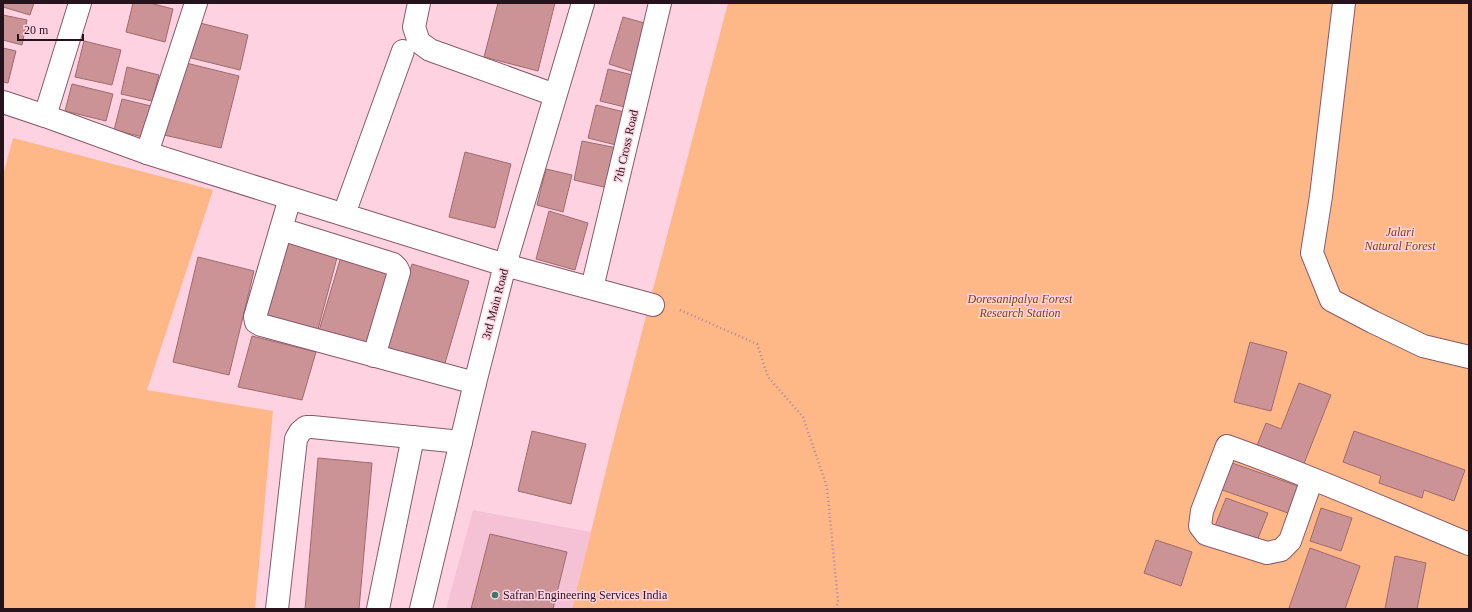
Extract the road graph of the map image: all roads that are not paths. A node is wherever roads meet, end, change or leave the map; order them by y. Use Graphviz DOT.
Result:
graph roads {
  1 [pos="80,3"];
  2 [pos="196,3"];
  3 [pos="419,3"];
  4 [pos="582,3"];
  5 [pos="660,3"];
  6 [pos="1344,3"];
  7 [pos="403,51"];
  8 [pos="555,95"];
  9 [pos="3,102"];
  10 [pos="45,116"];
  11 [pos="147,153"];
  12 [pos="290,198"];
  13 [pos="344,214"];
  14 [pos="281,229"];
  15 [pos="505,265"];
  16 [pos="592,288"];
  17 [pos="653,305"];
  18 [pos="374,356"];
  19 [pos="1469,357"];
  20 [pos="475,384"];
  21 [pos="413,437"];
  22 [pos="461,442"];
  23 [pos="1312,479"];
  24 [pos="1469,544"];
  25 [pos="276,609"];
  26 [pos="378,609"];
  27 [pos="421,609"];
  1 -- 10 [label="street"];
  2 -- 11 [label="street"];
  3 -- 8 [label="street"];
  4 -- 8 [label="street, 3rd Main Road"];
  5 -- 16 [label="street, 7th Cross Road"];
  6 -- 19 [label="street"];
  7 -- 13 [label="street"];
  8 -- 15 [label="street, 3rd Main Road"];
  9 -- 10 [label="street"];
  10 -- 11 [label="street"];
  11 -- 12 [label="street"];
  12 -- 13 [label="street"];
  12 -- 14 [label="street"];
  13 -- 15 [label="street"];
  14 -- 18 [label="street"];
  14 -- 18 [label="street"];
  15 -- 16 [label="street"];
  15 -- 20 [label="street, 3rd Main Road"];
  16 -- 17 [label="street"];
  18 -- 20 [label="street"];
  20 -- 22 [label="street, 3rd Main Road"];
  21 -- 22 [label="street"];
  21 -- 25 [label="street"];
  21 -- 26 [label="street"];
  22 -- 27 [label="street, 3rd Main Road"];
  23 -- 23 [label="street"];
  23 -- 24 [label="street"];
}
